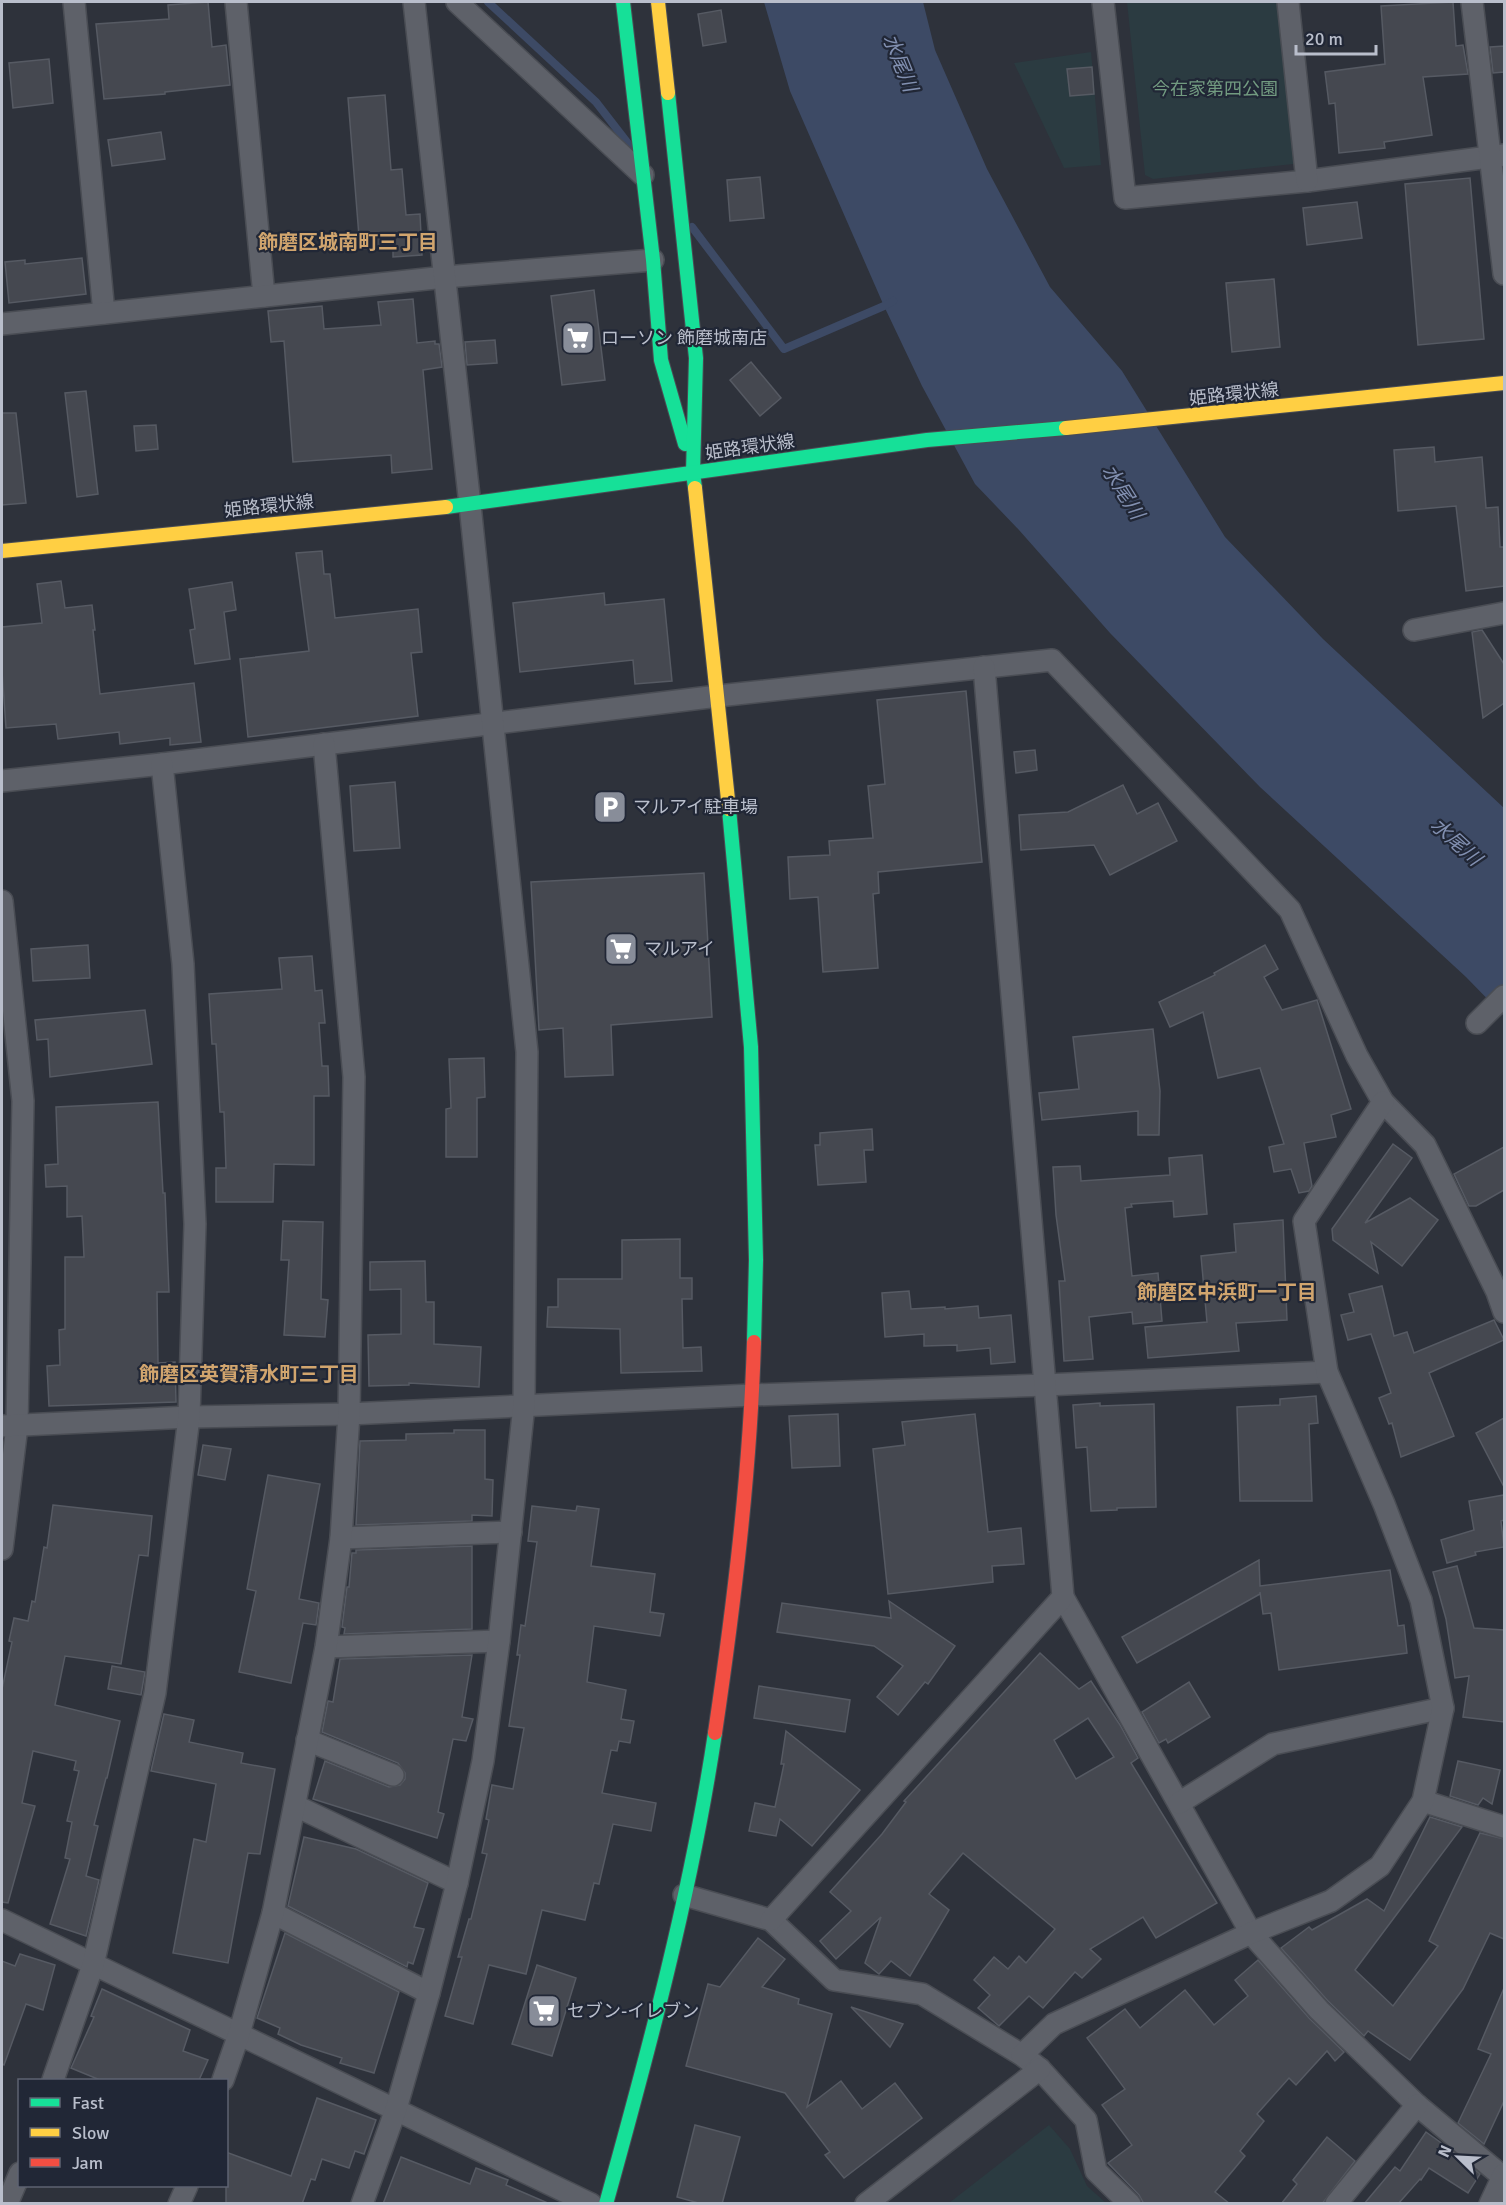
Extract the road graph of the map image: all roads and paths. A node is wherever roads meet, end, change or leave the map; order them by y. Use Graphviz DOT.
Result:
graph roads {
  1 [pos="74,2"];
  2 [pos="236,2"];
  3 [pos="414,2"];
  4 [pos="457,2"];
  5 [pos="623,2"];
  6 [pos="658,2"];
  7 [pos="1103,2"];
  8 [pos="1288,2"];
  9 [pos="1472,2"];
  10 [pos="1497,157"];
  11 [pos="643,175"];
  12 [pos="1307,182"];
  13 [pos="653,260"];
  14 [pos="1504,274"];
  15 [pos="445,276"];
  16 [pos="264,296"];
  17 [pos="104,313"];
  18 [pos="2,324"];
  19 [pos="1504,383"];
  20 [pos="693,473"];
  21 [pos="470,505"];
  22 [pos="2,550"];
  23 [pos="1504,613"];
  24 [pos="1414,630"];
  25 [pos="984,668"];
  26 [pos="718,696"];
  27 [pos="492,725"];
  28 [pos="324,744"];
  29 [pos="162,764"];
  30 [pos="2,781"];
  31 [pos="2,901"];
  32 [pos="1504,996"];
  33 [pos="1477,1023"];
  34 [pos="1383,1102"];
  35 [pos="1504,1312"];
  36 [pos="1328,1372"];
  37 [pos="1046,1385"];
  38 [pos="752,1395"];
  39 [pos="524,1405"];
  40 [pos="350,1414"];
  41 [pos="189,1417"];
  42 [pos="9,1426"];
  43 [pos="511,1532"];
  44 [pos="341,1538"];
  45 [pos="2,1549"];
  46 [pos="1063,1597"];
  47 [pos="499,1641"];
  48 [pos="326,1647"];
  49 [pos="1443,1708"];
  50 [pos="308,1740"];
  51 [pos="393,1775"];
  52 [pos="1423,1801"];
  53 [pos="1179,1803"];
  54 [pos="296,1806"];
  55 [pos="1504,1827"];
  56 [pos="457,1883"];
  57 [pos="684,1895"];
  58 [pos="273,1914"];
  59 [pos="2,1920"];
  60 [pos="771,1920"];
  61 [pos="1251,1933"];
  62 [pos="93,1965"];
  63 [pos="429,1993"];
  64 [pos="239,2034"];
  65 [pos="1022,2055"];
  66 [pos="1040,2069"];
  67 [pos="53,2079"];
  68 [pos="223,2079"];
  69 [pos="1417,2104"];
  70 [pos="396,2109"];
  71 [pos="1504,2175"];
  72 [pos="18,2178"];
  73 [pos="187,2187"];
  74 [pos="7,2204"];
  75 [pos="179,2204"];
  76 [pos="362,2204"];
  77 [pos="591,2204"];
  78 [pos="606,2204"];
  79 [pos="866,2204"];
  80 [pos="1130,2204"];
  81 [pos="1336,2204"];
  82 [pos="1490,2204"];
  1 -- 17 [label="street"];
  2 -- 16 [label="street"];
  3 -- 15 [label="street"];
  4 -- 11 [label="street"];
  5 -- 11 [label="street"];
  6 -- 20 [label="street"];
  7 -- 12 [label="street"];
  8 -- 12 [label="street"];
  9 -- 10 [label="street"];
  10 -- 12 [label="street"];
  10 -- 14 [label="street"];
  11 -- 13 [label="street"];
  13 -- 15 [label="street"];
  13 -- 20 [label="street"];
  15 -- 16 [label="street"];
  15 -- 21 [label="street"];
  16 -- 17 [label="street"];
  17 -- 18 [label="street"];
  19 -- 20 [label="street, 姫路環状線"];
  20 -- 21 [label="street, 姫路環状線"];
  20 -- 26 [label="street"];
  21 -- 22 [label="street, 姫路環状線"];
  21 -- 27 [label="street"];
  23 -- 24 [label="street"];
  25 -- 26 [label="street"];
  25 -- 34 [label="street"];
  25 -- 37 [label="street"];
  26 -- 27 [label="street"];
  26 -- 38 [label="street"];
  27 -- 28 [label="street"];
  27 -- 39 [label="street"];
  28 -- 29 [label="street"];
  28 -- 40 [label="street"];
  29 -- 30 [label="street"];
  29 -- 41 [label="street"];
  31 -- 42 [label="street"];
  32 -- 33 [label="street"];
  34 -- 35 [label="street"];
  34 -- 36 [label="street"];
  36 -- 37 [label="street"];
  36 -- 49 [label="street"];
  37 -- 38 [label="street"];
  37 -- 46 [label="street"];
  38 -- 39 [label="street"];
  38 -- 57 [label="street"];
  39 -- 40 [label="street"];
  39 -- 43 [label="street"];
  40 -- 41 [label="street"];
  40 -- 44 [label="street"];
  41 -- 42 [label="street"];
  41 -- 62 [label="street"];
  42 -- 45 [label="street"];
  43 -- 44 [label="street"];
  43 -- 47 [label="street"];
  44 -- 48 [label="street"];
  46 -- 53 [label="street"];
  46 -- 60 [label="street"];
  47 -- 48 [label="street"];
  47 -- 56 [label="street"];
  48 -- 50 [label="street"];
  49 -- 52 [label="street"];
  49 -- 53 [label="street"];
  50 -- 51 [label="street"];
  50 -- 54 [label="street"];
  52 -- 55 [label="street"];
  52 -- 61 [label="street"];
  53 -- 61 [label="street"];
  54 -- 56 [label="street"];
  54 -- 58 [label="street"];
  56 -- 63 [label="street"];
  57 -- 60 [label="street"];
  57 -- 78 [label="street"];
  58 -- 63 [label="street"];
  58 -- 64 [label="street"];
  59 -- 62 [label="street"];
  60 -- 65 [label="street"];
  61 -- 65 [label="street"];
  61 -- 69 [label="street"];
  62 -- 64 [label="street"];
  62 -- 67 [label="street"];
  63 -- 70 [label="street"];
  64 -- 68 [label="street"];
  64 -- 70 [label="street"];
  65 -- 66 [label="street"];
  66 -- 79 [label="street"];
  66 -- 80 [label="street"];
  69 -- 71 [label="street"];
  69 -- 81 [label="street"];
  70 -- 76 [label="street"];
  70 -- 77 [label="street"];
  71 -- 82 [label="street"];
  72 -- 74 [label="street"];
  73 -- 75 [label="street"];
}
